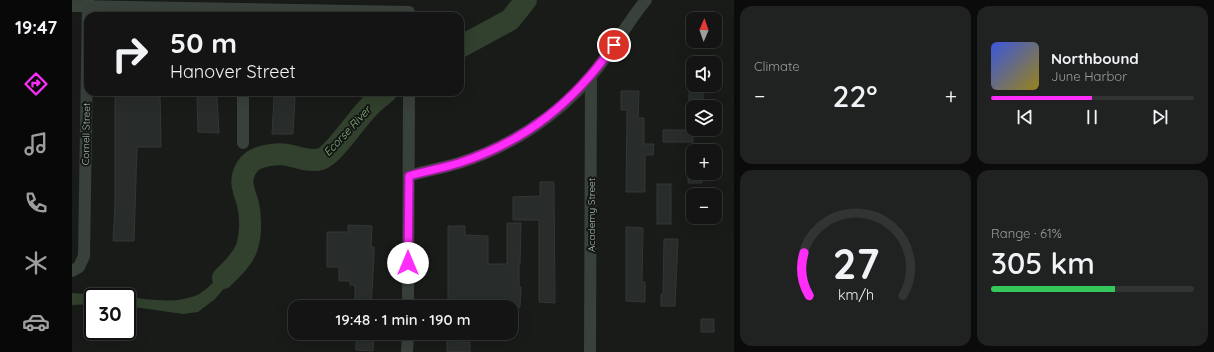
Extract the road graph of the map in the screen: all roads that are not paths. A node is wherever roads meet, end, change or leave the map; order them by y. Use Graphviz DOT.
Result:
graph roads {
  1 [pos="410,0"];
  2 [pos="646,0"];
  3 [pos="88,3"];
  4 [pos="72,6"];
  5 [pos="243,9"];
  6 [pos="343,12"];
  7 [pos="409,12"];
  8 [pos="591,77"];
  9 [pos="87,96"];
  10 [pos="243,96"];
  11 [pos="409,96"];
  12 [pos="243,143"];
  13 [pos="409,176"];
  14 [pos="75,269"];
  15 [pos="408,300"];
  16 [pos="408,340"];
  17 [pos="408,352"];
  18 [pos="590,352"];
  1 -- 7 [label="street"];
  2 -- 8 [label="street"];
  3 -- 4 [label="street"];
  3 -- 5 [label="street"];
  5 -- 6 [label="street"];
  8 -- 13 [label="street"];
  8 -- 18 [label="street, Academy Street"];
  9 -- 14 [label="street, Cornell Street"];
  10 -- 12 [label="street"];
  11 -- 13 [label="street"];
  13 -- 15 [label="street"];
  16 -- 17 [label="street"];
}
